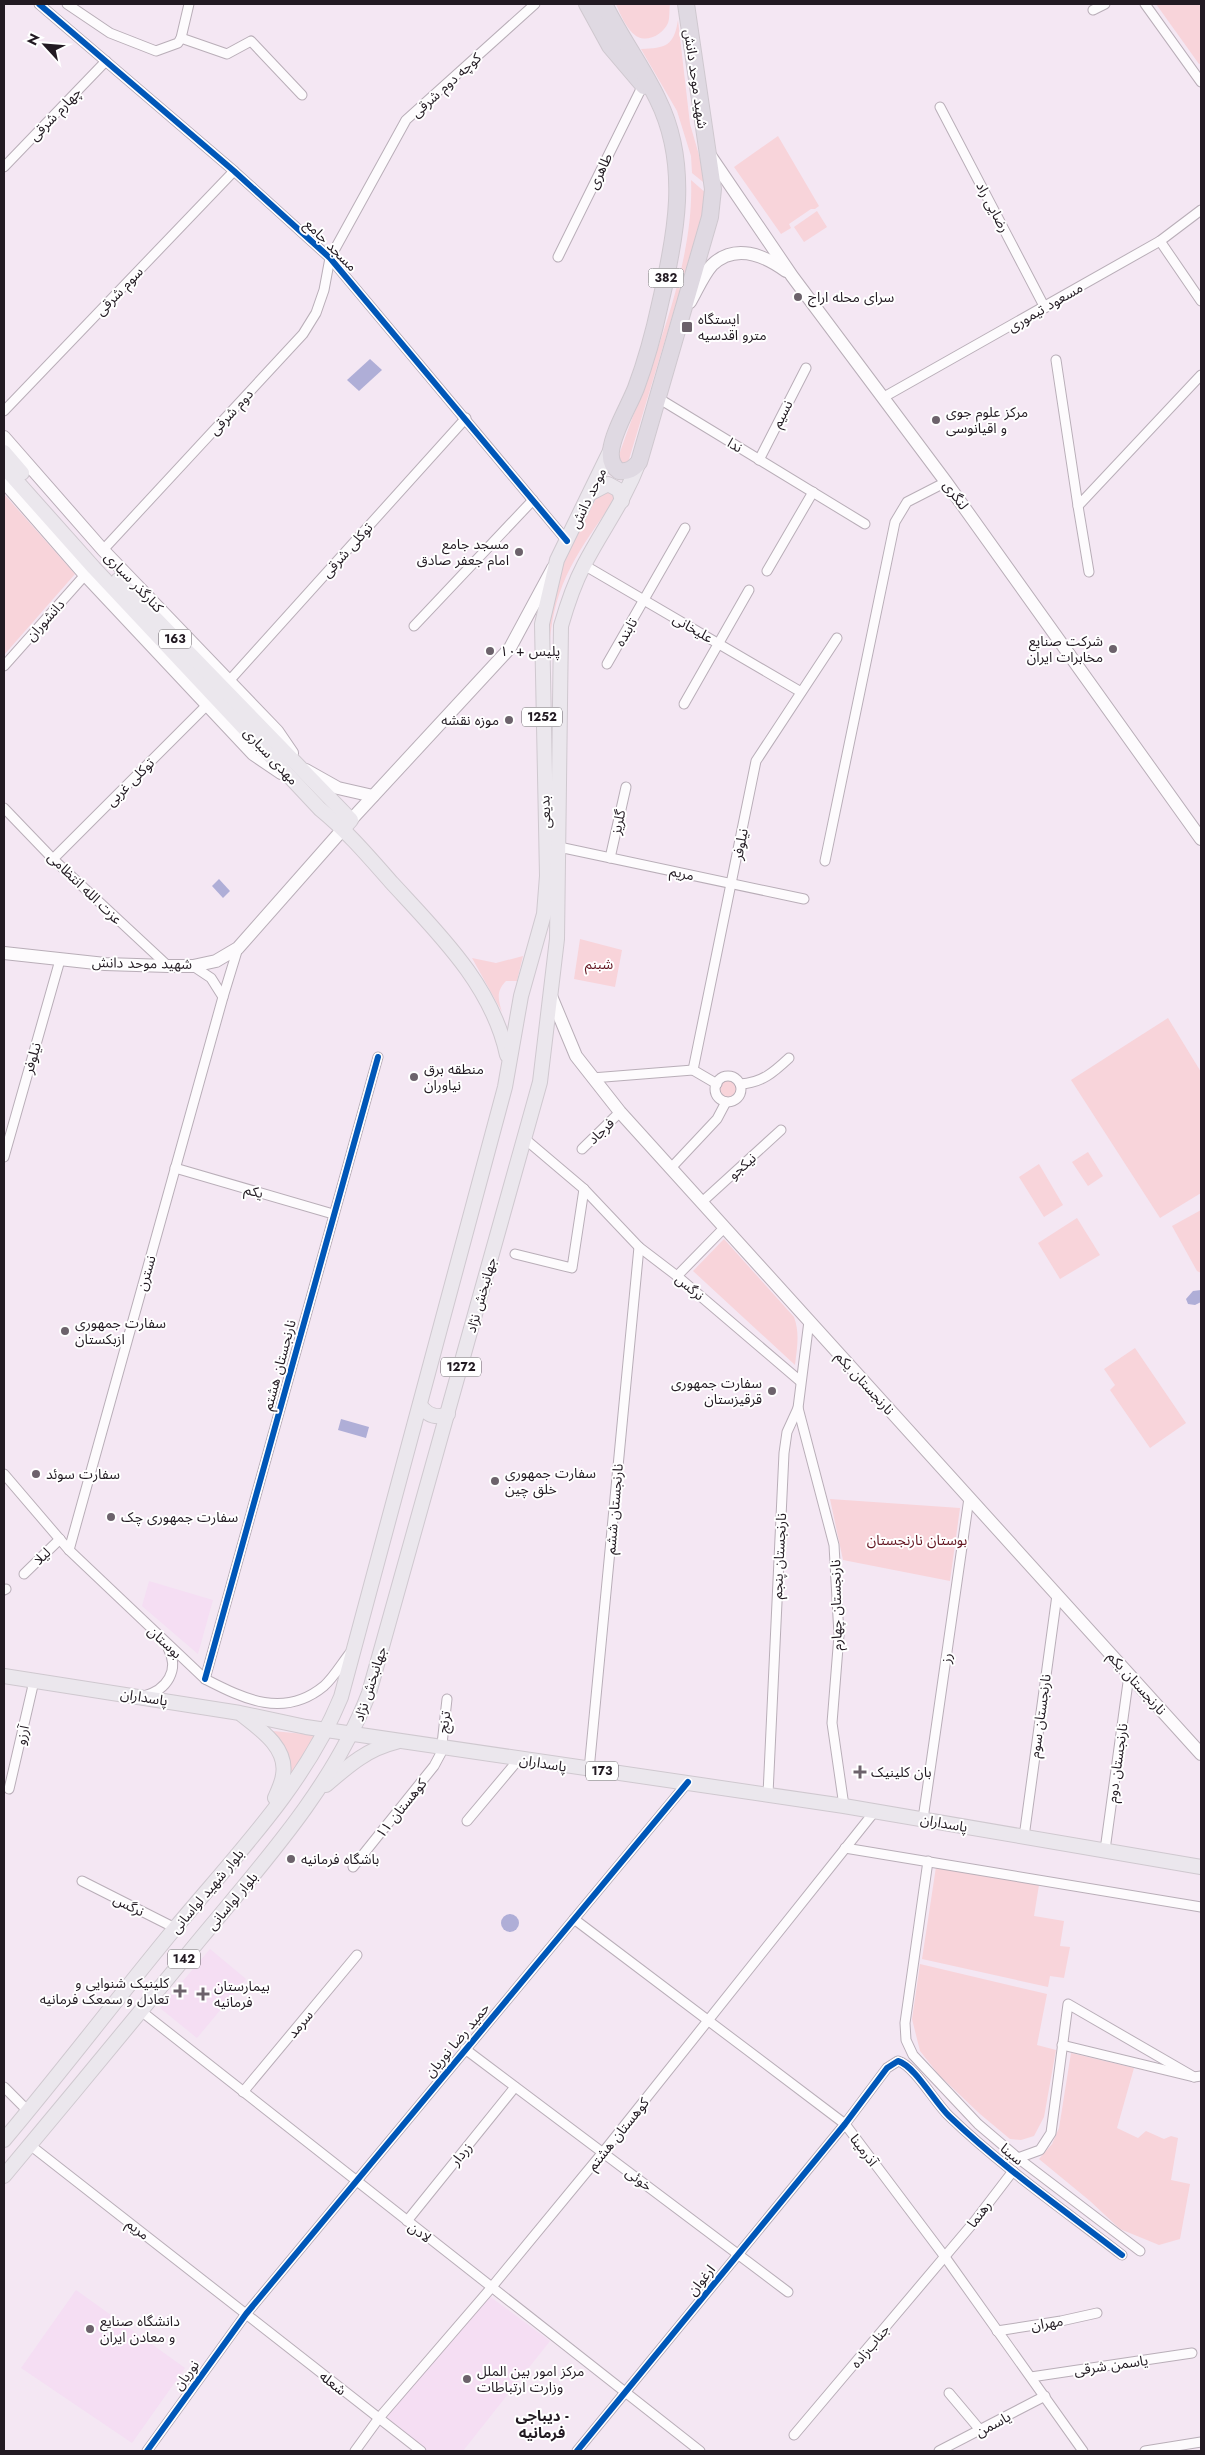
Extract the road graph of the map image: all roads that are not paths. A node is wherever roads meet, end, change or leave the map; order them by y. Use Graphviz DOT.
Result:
graph roads {
  1 [pos="39,4"];
  2 [pos="67,4"];
  3 [pos="189,4"];
  4 [pos="534,4"];
  5 [pos="586,4"];
  6 [pos="604,4"];
  7 [pos="686,4"];
  8 [pos="1105,4"];
  9 [pos="1145,4"];
  10 [pos="1093,10"];
  11 [pos="181,38"];
  12 [pos="106,61"];
  13 [pos="1201,82"];
  14 [pos="643,85"];
  15 [pos="302,96"];
  16 [pos="659,101"];
  17 [pos="940,107"];
  18 [pos="709,154"];
  19 [pos="4,167"];
  20 [pos="234,171"];
  21 [pos="1201,210"];
  22 [pos="1160,241"];
  23 [pos="558,257"];
  24 [pos="330,258"];
  25 [pos="792,276"];
  26 [pos="1201,301"];
  27 [pos="1045,308"];
  28 [pos="684,312"];
  29 [pos="1056,360"];
  30 [pos="806,368"];
  31 [pos="1201,375"];
  32 [pos="884,397"];
  33 [pos="658,398"];
  34 [pos="4,411"];
  35 [pos="466,418"];
  36 [pos="4,437"];
  37 [pos="611,449"];
  38 [pos="4,452"];
  39 [pos="759,460"];
  40 [pos="639,462"];
  41 [pos="4,467"];
  42 [pos="4,482"];
  43 [pos="946,482"];
  44 [pos="812,492"];
  45 [pos="591,494"];
  46 [pos="533,500"];
  47 [pos="622,501"];
  48 [pos="1078,506"];
  49 [pos="865,524"];
  50 [pos="685,528"];
  51 [pos="567,541"];
  52 [pos="104,550"];
  53 [pos="557,560"];
  54 [pos="584,565"];
  55 [pos="768,571"];
  56 [pos="1089,572"];
  57 [pos="85,574"];
  58 [pos="749,590"];
  59 [pos="644,600"];
  60 [pos="414,626"];
  61 [pos="837,638"];
  62 [pos="560,642"];
  63 [pos="719,644"];
  64 [pos="607,664"];
  65 [pos="4,666"];
  66 [pos="229,682"];
  67 [pos="802,692"];
  68 [pos="684,704"];
  69 [pos="207,705"];
  70 [pos="304,770"];
  71 [pos="294,780"];
  72 [pos="626,787"];
  73 [pos="373,796"];
  74 [pos="4,808"];
  75 [pos="347,824"];
  76 [pos="1201,839"];
  77 [pos="559,848"];
  78 [pos="53,858"];
  79 [pos="610,858"];
  80 [pos="825,861"];
  81 [pos="732,884"];
  82 [pos="804,898"];
  83 [pos="238,948"];
  84 [pos="4,953"];
  85 [pos="60,960"];
  86 [pos="168,966"];
  87 [pos="193,966"];
  88 [pos="223,996"];
  89 [pos="552,996"];
  90 [pos="378,1058"];
  91 [pos="789,1058"];
  92 [pos="509,1063"];
  93 [pos="693,1070"];
  94 [pos="592,1078"];
  95 [pos="717,1084"];
  96 [pos="740,1084"];
  97 [pos="726,1102"];
  98 [pos="620,1112"];
  99 [pos="781,1130"];
  100 [pos="525,1138"];
  101 [pos="582,1149"];
  102 [pos="4,1157"];
  103 [pos="175,1168"];
  104 [pos="671,1168"];
  105 [pos="584,1189"];
  106 [pos="702,1202"];
  107 [pos="333,1214"];
  108 [pos="725,1228"];
  109 [pos="639,1247"];
  110 [pos="515,1254"];
  111 [pos="677,1276"];
  112 [pos="809,1321"];
  113 [pos="800,1381"];
  114 [pos="420,1405"];
  115 [pos="798,1408"];
  116 [pos="448,1414"];
  117 [pos="4,1474"];
  118 [pos="969,1498"];
  119 [pos="60,1539"];
  120 [pos="69,1550"];
  121 [pos="24,1574"];
  122 [pos="1057,1595"];
  123 [pos="164,1641"];
  124 [pos="355,1646"];
  125 [pos="1129,1675"];
  126 [pos="4,1676"];
  127 [pos="205,1679"];
  128 [pos="34,1681"];
  129 [pos="141,1697"];
  130 [pos="447,1699"];
  131 [pos="240,1713"];
  132 [pos="327,1730"];
  133 [pos="353,1733"];
  134 [pos="403,1741"];
  135 [pos="441,1746"];
  136 [pos="1201,1754"];
  137 [pos="519,1759"];
  138 [pos="590,1770"];
  139 [pos="688,1782"];
  140 [pos="9,1789"];
  141 [pos="768,1794"];
  142 [pos="312,1797"];
  143 [pos="844,1806"];
  144 [pos="875,1811"];
  145 [pos="268,1817"];
  146 [pos="923,1819"];
  147 [pos="467,1821"];
  148 [pos="1024,1837"];
  149 [pos="845,1848"];
  150 [pos="1105,1850"];
  151 [pos="928,1861"];
  152 [pos="1201,1866"];
  153 [pos="353,1867"];
  154 [pos="82,1881"];
  155 [pos="1201,1907"];
  156 [pos="574,1919"];
  157 [pos="175,1928"];
  158 [pos="357,1955"];
  159 [pos="141,2011"];
  160 [pos="708,2020"];
  161 [pos="1062,2046"];
  162 [pos="466,2049"];
  163 [pos="898,2061"];
  164 [pos="67,2063"];
  165 [pos="1197,2076"];
  166 [pos="86,2078"];
  167 [pos="4,2087"];
  168 [pos="515,2087"];
  169 [pos="244,2092"];
  170 [pos="28,2111"];
  171 [pos="845,2124"];
  172 [pos="4,2140"];
  173 [pos="30,2145"];
  174 [pos="603,2152"];
  175 [pos="1018,2158"];
  176 [pos="1013,2171"];
  177 [pos="4,2176"];
  178 [pos="355,2180"];
  179 [pos="407,2221"];
  180 [pos="1140,2251"];
  181 [pos="738,2254"];
  182 [pos="1122,2254"];
  183 [pos="945,2257"];
  184 [pos="491,2288"];
  185 [pos="788,2292"];
  186 [pos="1096,2313"];
  187 [pos="246,2314"];
  188 [pos="997,2331"];
  189 [pos="1192,2353"];
  190 [pos="1031,2377"];
  191 [pos="949,2392"];
  192 [pos="624,2393"];
  193 [pos="1045,2396"];
  194 [pos="378,2418"];
  195 [pos="981,2431"];
  196 [pos="794,2435"];
  197 [pos="1201,2442"];
  198 [pos="147,2451"];
  199 [pos="355,2451"];
  200 [pos="421,2451"];
  201 [pos="577,2451"];
  202 [pos="700,2451"];
  203 [pos="939,2451"];
  204 [pos="1083,2451"];
  205 [pos="1145,2451"];
  1 -- 12 [label="street, مسجد جامع"];
  2 -- 11 [label="street"];
  3 -- 11 [label="street"];
  4 -- 24 [label="street, کوچه دوم شرقی"];
  5 -- 14 [label="highway"];
  6 -- 16 [label="highway, 382"];
  7 -- 18 [label="highway, شهید موحد دانش / 382"];
  8 -- 10 [label="street"];
  9 -- 13 [label="street"];
  11 -- 15 [label="street"];
  12 -- 19 [label="street, چهارم شرقی"];
  12 -- 20 [label="street, مسجد جامع"];
  14 -- 16 [label="highway"];
  14 -- 23 [label="street, طاهری"];
  16 -- 37 [label="highway, موحد دانش / 382"];
  17 -- 27 [label="street, رضایی راد"];
  18 -- 25 [label="main road, لنگری"];
  18 -- 28 [label="highway, موحد دانش / 382"];
  20 -- 24 [label="street, مسجد جامع"];
  20 -- 34 [label="street, سوم شرقی"];
  21 -- 22 [label="street, مسعود تیموری"];
  22 -- 26 [label="street"];
  22 -- 27 [label="street, مسعود تیموری"];
  24 -- 35 [label="street, مسجد جامع"];
  24 -- 52 [label="street, دوم شرقی"];
  25 -- 28 [label="main road"];
  25 -- 32 [label="main road, لنگری"];
  27 -- 32 [label="street, مسعود تیموری"];
  28 -- 33 [label="highway, موحد دانش / 382"];
  29 -- 48 [label="street"];
  30 -- 39 [label="street, نسیم"];
  31 -- 48 [label="street"];
  32 -- 43 [label="main road, لنگری"];
  33 -- 39 [label="street, ندا"];
  33 -- 40 [label="highway, موحد دانش / 382"];
  35 -- 46 [label="street, مسجد جامع"];
  35 -- 66 [label="street, توکلی شرقی"];
  36 -- 52 [label="main road, کنارگذر سباری"];
  37 -- 40 [label="highway"];
  37 -- 45 [label="main road, موحد دانش / 382"];
  38 -- 70 [label="main road, مهدی سباری / 163"];
  39 -- 44 [label="street, ندا"];
  40 -- 47 [label="main road, موحد دانش / 382"];
  41 -- 71 [label="main road, مهدی سباری / 163"];
  42 -- 57 [label="main road"];
  43 -- 76 [label="main road, لنگری"];
  43 -- 80 [label="street"];
  44 -- 49 [label="street, ندا"];
  44 -- 55 [label="street"];
  45 -- 47 [label="main road"];
  45 -- 51 [label="main road, موحد دانش / 382"];
  46 -- 51 [label="street, مسجد جامع"];
  46 -- 60 [label="street"];
  47 -- 54 [label="main road, موحد دانش / 382"];
  48 -- 56 [label="street"];
  50 -- 59 [label="street, تابنده"];
  51 -- 53 [label="main road, موحد دانش / 382"];
  52 -- 66 [label="main road, کنارگذر سباری"];
  53 -- 73 [label="main road, موحد دانش / 382"];
  53 -- 92 [label="main road, بدیعی / 1252"];
  54 -- 59 [label="street, علیخانی"];
  54 -- 62 [label="main road, موحد دانش / 382"];
  57 -- 65 [label="street, دانشوران"];
  57 -- 69 [label="main road"];
  58 -- 63 [label="street"];
  59 -- 63 [label="street, علیخانی"];
  59 -- 64 [label="street, تابنده"];
  61 -- 67 [label="street, نیلوفر"];
  62 -- 77 [label="main road, بدیعی / 1252"];
  63 -- 67 [label="street, علیخانی"];
  63 -- 68 [label="street"];
  66 -- 70 [label="main road, کنارگذر سباری"];
  67 -- 81 [label="street, نیلوفر"];
  69 -- 71 [label="main road"];
  69 -- 78 [label="street, توکلی غربی"];
  70 -- 73 [label="main road"];
  70 -- 75 [label="main road, مهدی سباری / 163"];
  71 -- 75 [label="main road, مهدی سباری / 163"];
  72 -- 79 [label="street, گلریز"];
  73 -- 75 [label="main road, موحد دانش / 382"];
  74 -- 78 [label="street, عزت الله انتظامی"];
  75 -- 83 [label="main road, شهید موحد دانش / 382"];
  75 -- 92 [label="main road, مهدی سباری / 163"];
  77 -- 79 [label="street, مریم"];
  77 -- 89 [label="main road, بدیعی / 1252"];
  78 -- 86 [label="street, عزت الله انتظامی"];
  79 -- 81 [label="street, مریم"];
  81 -- 82 [label="street, مریم"];
  81 -- 93 [label="street, نیلوفر"];
  83 -- 87 [label="main road, شهید موحد دانش / 382"];
  83 -- 88 [label="street, نسترن"];
  84 -- 85 [label="main road, شهید موحد دانش / 382"];
  85 -- 86 [label="main road, شهید موحد دانش / 382"];
  85 -- 102 [label="street, نیلوفر"];
  86 -- 87 [label="main road, شهید موحد دانش / 382"];
  87 -- 88 [label="street"];
  88 -- 103 [label="street, نسترن"];
  89 -- 94 [label="main road, نارنجستان یکم"];
  89 -- 100 [label="main road, جهانبخش نژاد / 1272"];
  90 -- 107 [label="street, نارنجستان هشتم"];
  91 -- 96 [label="street"];
  92 -- 114 [label="main road, جهانبخش نژاد / 1272"];
  93 -- 94 [label="street"];
  93 -- 95 [label="street"];
  94 -- 98 [label="main road, نارنجستان یکم"];
  95 -- 96 [label="street"];
  95 -- 97 [label="street"];
  96 -- 97 [label="street"];
  97 -- 104 [label="street"];
  98 -- 101 [label="street, فرجاد"];
  98 -- 104 [label="main road, نارنجستان یکم"];
  99 -- 106 [label="street, نیکجو"];
  100 -- 105 [label="street, نرگس"];
  100 -- 116 [label="main road, جهانبخش نژاد / 1272"];
  103 -- 107 [label="street, یکم"];
  103 -- 120 [label="street, نسترن"];
  104 -- 106 [label="main road, نارنجستان یکم"];
  105 -- 109 [label="street, نرگس"];
  105 -- 110 [label="street"];
  106 -- 108 [label="main road, نارنجستان یکم"];
  107 -- 127 [label="street, نارنجستان هشتم"];
  108 -- 111 [label="street"];
  108 -- 112 [label="main road, نارنجستان یکم"];
  109 -- 111 [label="street, نرگس"];
  109 -- 138 [label="street, نارنجستان ششم"];
  111 -- 113 [label="street, نرگس"];
  112 -- 113 [label="street, نارنجستان پنجم"];
  112 -- 118 [label="main road, نارنجستان یکم"];
  113 -- 115 [label="street, نارنجستان پنجم"];
  114 -- 116 [label="main road"];
  114 -- 124 [label="main road, جهانبخش نژاد / 1272"];
  115 -- 141 [label="street, نارنجستان پنجم"];
  115 -- 143 [label="street, نارنجستان چهارم"];
  116 -- 133 [label="main road, جهانبخش نژاد / 1272"];
  117 -- 119 [label="street, بوستان"];
  118 -- 122 [label="main road, نارنجستان یکم"];
  118 -- 146 [label="street, رز"];
  119 -- 120 [label="street, بوستان"];
  119 -- 121 [label="street, لیلا"];
  120 -- 123 [label="street, بوستان"];
  122 -- 125 [label="main road, نارنجستان یکم"];
  122 -- 148 [label="street, نارنجستان سوم"];
  123 -- 127 [label="street, بوستان"];
  123 -- 129 [label="street"];
  124 -- 127 [label="street, بوستان"];
  124 -- 132 [label="main road, جهانبخش نژاد / 1272"];
  125 -- 136 [label="main road, نارنجستان یکم"];
  125 -- 150 [label="street, نارنجستان دوم"];
  126 -- 128 [label="main road, پاسداران / 173"];
  128 -- 129 [label="main road, پاسداران / 173"];
  128 -- 140 [label="street, آرزو"];
  129 -- 131 [label="main road, پاسداران / 173"];
  130 -- 135 [label="street, ترنج"];
  131 -- 132 [label="main road, پاسداران / 173"];
  131 -- 145 [label="main road"];
  132 -- 133 [label="main road, پاسداران / 173"];
  132 -- 145 [label="main road, بلوار شهید لواسانی / 142"];
  133 -- 134 [label="main road, پاسداران / 173"];
  133 -- 142 [label="main road, بلوار لواسانی / 142"];
  134 -- 135 [label="main road, پاسداران / 173"];
  134 -- 142 [label="main road"];
  135 -- 137 [label="main road, پاسداران / 173"];
  135 -- 153 [label="street, کوهستان ١١"];
  137 -- 138 [label="main road, پاسداران / 173"];
  137 -- 147 [label="street"];
  138 -- 139 [label="main road, پاسداران / 173"];
  139 -- 141 [label="main road, پاسداران / 173"];
  139 -- 156 [label="street, حمید رضا نوریان"];
  141 -- 143 [label="main road, پاسداران / 173"];
  142 -- 159 [label="main road, بلوار لواسانی / 142"];
  143 -- 144 [label="main road, پاسداران / 173"];
  144 -- 146 [label="main road, پاسداران / 173"];
  144 -- 149 [label="street, کوهستان هشتم"];
  145 -- 157 [label="main road, بلوار شهید لواسانی / 142"];
  146 -- 148 [label="main road, پاسداران / 173"];
  148 -- 150 [label="main road, پاسداران / 173"];
  149 -- 151 [label="street"];
  149 -- 160 [label="street, کوهستان هشتم"];
  150 -- 152 [label="main road, پاسداران / 173"];
  151 -- 155 [label="street"];
  151 -- 175 [label="street"];
  154 -- 157 [label="street, نرگس"];
  156 -- 160 [label="street, آذرمینا"];
  156 -- 162 [label="street, حمید رضا نوریان"];
  157 -- 164 [label="main road, بلوار شهید لواسانی / 142"];
  158 -- 169 [label="street, سرمد"];
  159 -- 166 [label="main road, بلوار لواسانی / 142"];
  159 -- 169 [label="street, لادن"];
  160 -- 171 [label="street, آذرمینا"];
  160 -- 174 [label="street, کوهستان هشتم"];
  161 -- 165 [label="street"];
  161 -- 165 [label="street"];
  161 -- 175 [label="street"];
  162 -- 168 [label="street, خوئی"];
  162 -- 178 [label="street, حمید رضا نوریان"];
  163 -- 171 [label="street, ارغوان"];
  163 -- 176 [label="street, سینا"];
  164 -- 166 [label="main road"];
  164 -- 170 [label="main road, بلوار شهید لواسانی / 142"];
  166 -- 173 [label="main road, بلوار لواسانی / 142"];
  167 -- 170 [label="street"];
  168 -- 174 [label="street, خوئی"];
  168 -- 179 [label="street, زردار"];
  169 -- 178 [label="street, لادن"];
  170 -- 172 [label="main road, بلوار شهید لواسانی / 142"];
  171 -- 181 [label="street, ارغوان"];
  171 -- 183 [label="street, آذرمینا"];
  173 -- 177 [label="main road, بلوار لواسانی / 142"];
  173 -- 187 [label="street, مریم"];
  174 -- 181 [label="street, خوئی"];
  174 -- 184 [label="street, کوهستان هشتم"];
  175 -- 180 [label="street"];
  176 -- 182 [label="street, سینا"];
  176 -- 183 [label="street, رهنما"];
  178 -- 179 [label="street, لادن"];
  178 -- 187 [label="street, حمید رضا نوریان"];
  179 -- 184 [label="street, لادن"];
  181 -- 185 [label="street, خوئی"];
  181 -- 192 [label="street, ارغوان"];
  183 -- 188 [label="street, آذرمینا"];
  183 -- 196 [label="street, جناب‌زاده"];
  184 -- 192 [label="street, لادن"];
  184 -- 194 [label="street, کوهستان هشتم"];
  186 -- 188 [label="street, مهران"];
  187 -- 194 [label="street, شعله"];
  187 -- 198 [label="street, نوریان"];
  188 -- 190 [label="street, آذرمینا"];
  189 -- 190 [label="street, یاسمن شرقى"];
  190 -- 193 [label="street, آذرمینا"];
  191 -- 195 [label="street"];
  192 -- 201 [label="street, ارغوان"];
  192 -- 202 [label="street, لادن"];
  193 -- 195 [label="street, یاسمن"];
  193 -- 204 [label="street, آذرمینا"];
  194 -- 199 [label="street, کوهستان هشتم"];
  194 -- 200 [label="street, شعله"];
  195 -- 203 [label="street, یاسمن"];
  197 -- 205 [label="street"];
}
